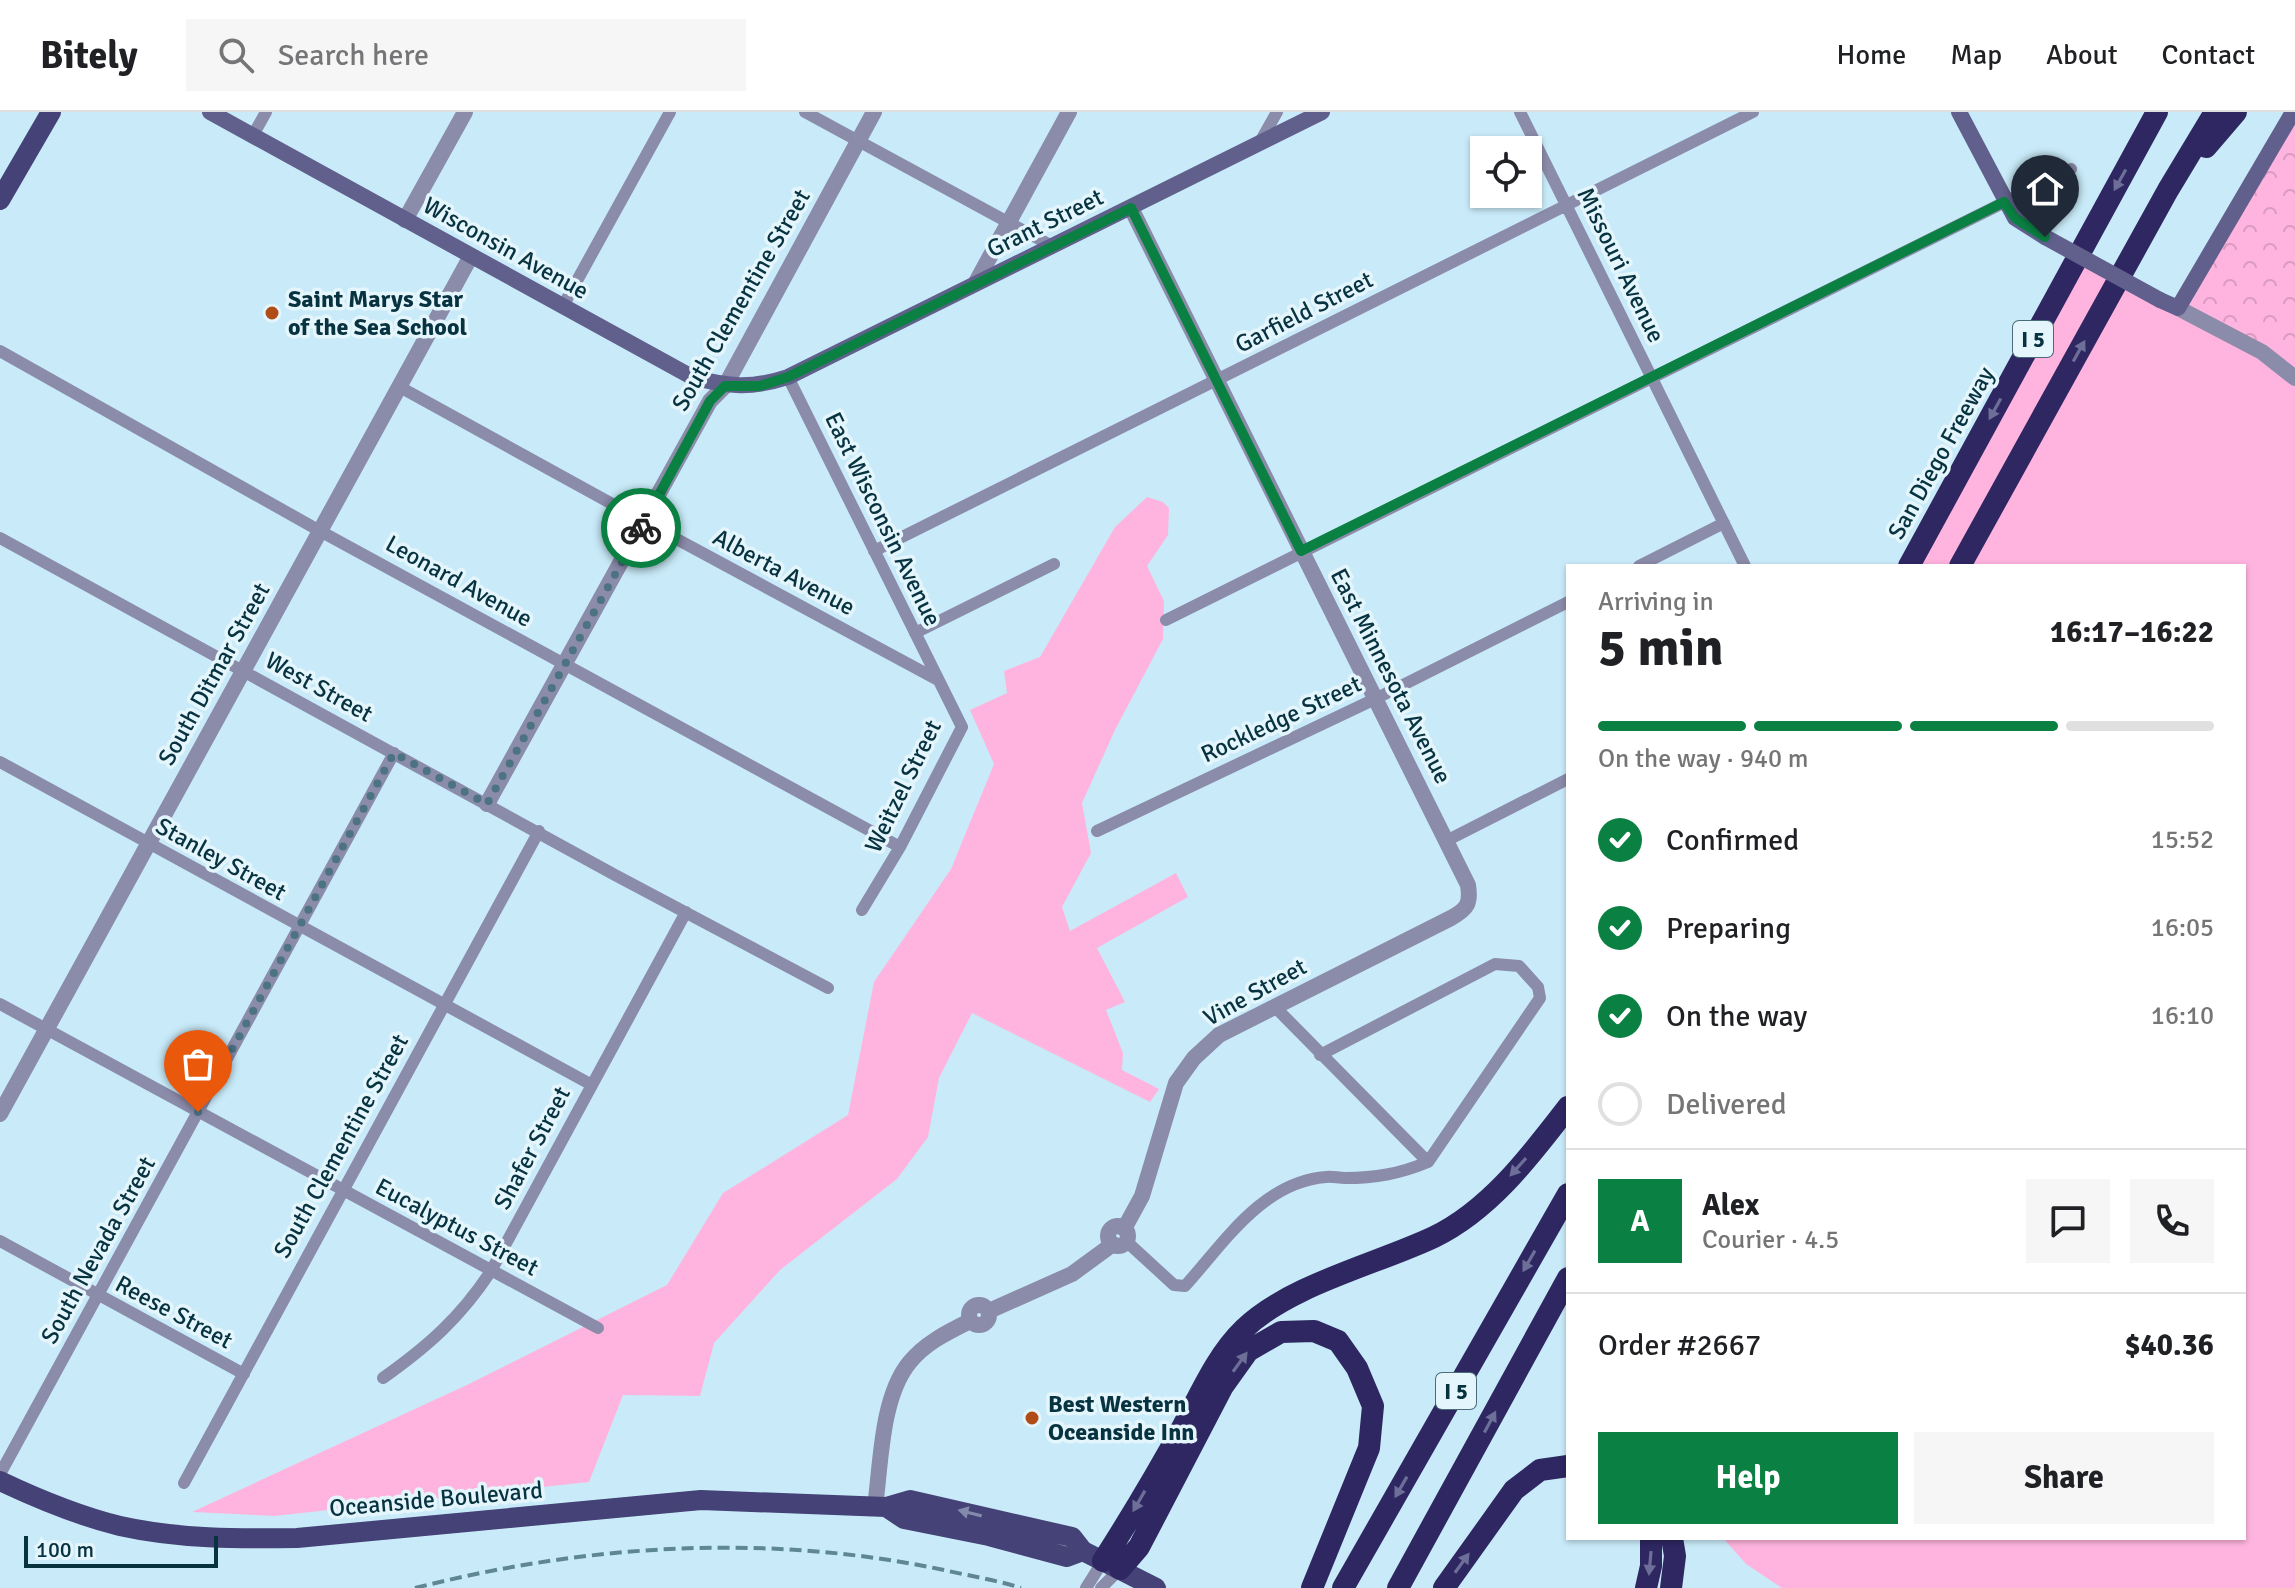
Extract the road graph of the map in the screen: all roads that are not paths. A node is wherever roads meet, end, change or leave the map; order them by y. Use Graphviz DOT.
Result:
graph roads {
  1 [pos="51,112"];
  2 [pos="210,112"];
  3 [pos="266,112"];
  4 [pos="465,112"];
  5 [pos="670,112"];
  6 [pos="805,112"];
  7 [pos="874,112"];
  8 [pos="1069,112"];
  9 [pos="1277,112"];
  10 [pos="1322,112"];
  11 [pos="1520,112"];
  12 [pos="1753,112"];
  13 [pos="1959,112"];
  14 [pos="2157,112"];
  15 [pos="2215,112"];
  16 [pos="2236,112"];
  17 [pos="2293,112"];
  18 [pos="252,137"];
  19 [pos="858,141"];
  20 [pos="1260,142"];
  21 [pos="2071,169"];
  22 [pos="2168,190"];
  23 [pos="0,200"];
  24 [pos="2004,202"];
  25 [pos="1567,205"];
  26 [pos="1131,208"];
  27 [pos="405,220"];
  28 [pos="1009,223"];
  29 [pos="1052,246"];
  30 [pos="471,256"];
  31 [pos="975,284"];
  32 [pos="563,306"];
  33 [pos="2178,308"];
  34 [pos="0,351"];
  35 [pos="788,377"];
  36 [pos="1651,377"];
  37 [pos="2295,378"];
  38 [pos="1216,381"];
  39 [pos="398,386"];
  40 [pos="725,386"];
  41 [pos="645,522"];
  42 [pos="1724,523"];
  43 [pos="320,531"];
  44 [pos="0,538"];
  45 [pos="874,551"];
  46 [pos="1301,551"];
  47 [pos="1054,564"];
  48 [pos="1643,564"];
  49 [pos="1744,564"];
  50 [pos="1910,564"];
  51 [pos="1961,564"];
  52 [pos="1566,603"];
  53 [pos="1166,620"];
  54 [pos="915,633"];
  55 [pos="564,663"];
  56 [pos="243,670"];
  57 [pos="938,680"];
  58 [pos="1375,699"];
  59 [pos="394,753"];
  60 [pos="0,762"];
  61 [pos="1566,780"];
  62 [pos="487,804"];
  63 [pos="539,831"];
  64 [pos="1097,831"];
  65 [pos="1446,841"];
  66 [pos="148,845"];
  67 [pos="900,847"];
  68 [pos="862,910"];
  69 [pos="1466,910"];
  70 [pos="686,912"];
  71 [pos="299,927"];
  72 [pos="828,988"];
  73 [pos="0,1004"];
  74 [pos="1274,1006"];
  75 [pos="445,1007"];
  76 [pos="47,1030"];
  77 [pos="1320,1055"];
  78 [pos="592,1085"];
  79 [pos="1566,1109"];
  80 [pos="198,1112"];
  81 [pos="0,1114"];
  82 [pos="1428,1162"];
  83 [pos="344,1192"];
  84 [pos="1566,1198"];
  85 [pos="1121,1238"];
  86 [pos="0,1241"];
  87 [pos="491,1271"];
  88 [pos="1566,1282"];
  89 [pos="99,1296"];
  90 [pos="598,1328"];
  91 [pos="244,1374"];
  92 [pos="383,1378"];
  93 [pos="1566,1466"];
  94 [pos="0,1474"];
  95 [pos="0,1481"];
  96 [pos="184,1483"];
  97 [pos="880,1507"];
  98 [pos="1651,1540"];
  99 [pos="1672,1540"];
  100 [pos="1102,1561"];
  101 [pos="1086,1588"];
  102 [pos="1101,1588"];
  103 [pos="1156,1588"];
  104 [pos="1312,1588"];
  105 [pos="1343,1588"];
  106 [pos="1398,1588"];
  107 [pos="1444,1588"];
  108 [pos="1646,1588"];
  109 [pos="1671,1588"];
  1 -- 23 [label="main road"];
  2 -- 18 [label="main road, Wisconsin Avenue"];
  3 -- 18 [label="street"];
  4 -- 27 [label="street"];
  5 -- 32 [label="street"];
  6 -- 19 [label="street"];
  7 -- 19 [label="street, South Clementine Street"];
  8 -- 28 [label="street"];
  9 -- 20 [label="street"];
  10 -- 20 [label="main road, Grant Street"];
  11 -- 25 [label="street, Missouri Avenue"];
  12 -- 25 [label="street, Garfield Street"];
  13 -- 24 [label="main road"];
  14 -- 50 [label="highway, San Diego Freeway / I 5, one-way"];
  15 -- 22 [label="highway, I 5"];
  16 -- 22 [label="highway"];
  17 -- 33 [label="main road"];
  18 -- 27 [label="main road, Wisconsin Avenue"];
  19 -- 28 [label="street"];
  19 -- 40 [label="street, South Clementine Street"];
  20 -- 26 [label="main road, Grant Street"];
  21 -- 24 [label="street"];
  51 -- 22 [label="highway, I 5, one-way"];
  24 -- 33 [label="main road, bridge"];
  24 -- 36 [label="street"];
  25 -- 36 [label="street, Missouri Avenue"];
  25 -- 38 [label="street, Garfield Street"];
  26 -- 29 [label="main road, Grant Street"];
  26 -- 38 [label="street, East Minnesota Avenue"];
  27 -- 30 [label="main road, Wisconsin Avenue"];
  28 -- 29 [label="street"];
  28 -- 31 [label="street"];
  29 -- 31 [label="main road, Grant Street"];
  30 -- 32 [label="main road, Wisconsin Avenue"];
  30 -- 39 [label="street, South Ditmar Street"];
  31 -- 35 [label="main road, Grant Street"];
  32 -- 40 [label="main road, Wisconsin Avenue"];
  33 -- 37 [label="street"];
  34 -- 43 [label="street, Leonard Avenue"];
  35 -- 40 [label="main road, Wisconsin Avenue"];
  35 -- 45 [label="street, East Wisconsin Avenue"];
  36 -- 42 [label="street, Missouri Avenue"];
  36 -- 46 [label="street"];
  38 -- 45 [label="street, Garfield Street"];
  38 -- 46 [label="street, East Minnesota Avenue"];
  39 -- 41 [label="street, Alberta Avenue"];
  39 -- 43 [label="street, South Ditmar Street"];
  40 -- 41 [label="street, South Clementine Street"];
  41 -- 55 [label="street, South Clementine Street"];
  41 -- 57 [label="street, Alberta Avenue"];
  42 -- 48 [label="street"];
  42 -- 49 [label="street, Missouri Avenue"];
  43 -- 55 [label="street, Leonard Avenue"];
  43 -- 56 [label="street, South Ditmar Street"];
  44 -- 56 [label="street, West Street"];
  45 -- 54 [label="street, East Wisconsin Avenue"];
  46 -- 53 [label="street"];
  46 -- 58 [label="street, East Minnesota Avenue"];
  47 -- 54 [label="street"];
  52 -- 58 [label="street, Rockledge Street"];
  54 -- 57 [label="street, East Wisconsin Avenue"];
  55 -- 62 [label="street, South Clementine Street"];
  55 -- 67 [label="street, Leonard Avenue"];
  56 -- 59 [label="street, West Street"];
  56 -- 66 [label="street, South Ditmar Street"];
  57 -- 67 [label="street, Weitzel Street"];
  58 -- 64 [label="street, Rockledge Street"];
  58 -- 65 [label="street, East Minnesota Avenue"];
  59 -- 62 [label="street, West Street"];
  59 -- 71 [label="street, South Nevada Street"];
  60 -- 66 [label="street, Stanley Street"];
  61 -- 65 [label="street"];
  62 -- 63 [label="street, West Street"];
  63 -- 70 [label="street, West Street"];
  63 -- 75 [label="street, South Clementine Street"];
  65 -- 69 [label="street, East Minnesota Avenue"];
  66 -- 71 [label="street, Stanley Street"];
  66 -- 76 [label="street, South Ditmar Street"];
  67 -- 68 [label="street, Weitzel Street"];
  69 -- 74 [label="street, Vine Street"];
  70 -- 72 [label="street, West Street"];
  70 -- 78 [label="street, Shafer Street"];
  71 -- 75 [label="street, Stanley Street"];
  71 -- 80 [label="street, South Nevada Street"];
  73 -- 76 [label="street, Eucalyptus Street"];
  74 -- 77 [label="street"];
  74 -- 85 [label="street, Vine Street"];
  75 -- 78 [label="street, Stanley Street"];
  75 -- 83 [label="street, South Clementine Street"];
  76 -- 80 [label="street, Eucalyptus Street"];
  76 -- 81 [label="street, South Ditmar Street"];
  77 -- 82 [label="street"];
  77 -- 82 [label="street"];
  78 -- 87 [label="street, Shafer Street"];
  79 -- 100 [label="highway, one-way"];
  80 -- 83 [label="street, Eucalyptus Street"];
  80 -- 89 [label="street, South Nevada Street"];
  82 -- 85 [label="street"];
  83 -- 87 [label="street, Eucalyptus Street"];
  83 -- 91 [label="street, South Clementine Street"];
  84 -- 105 [label="highway, I 5, one-way"];
  85 -- 97 [label="street, Vine Street"];
  86 -- 89 [label="street, Reese Street"];
  87 -- 90 [label="street, Eucalyptus Street"];
  87 -- 92 [label="street, Shafer Street"];
  106 -- 88 [label="highway, I 5, one-way"];
  89 -- 91 [label="street, Reese Street"];
  89 -- 94 [label="street, South Nevada Street"];
  91 -- 96 [label="street, South Clementine Street"];
  107 -- 93 [label="highway, one-way"];
  95 -- 97 [label="main road, Oceanside Boulevard"];
  97 -- 100 [label="main road, Oceanside Boulevard"];
  98 -- 108 [label="highway, one-way"];
  99 -- 109 [label="highway"];
  100 -- 101 [label="street"];
  100 -- 102 [label="street"];
  100 -- 103 [label="main road, Oceanside Boulevard"];
  100 -- 104 [label="highway, one-way"];
}
